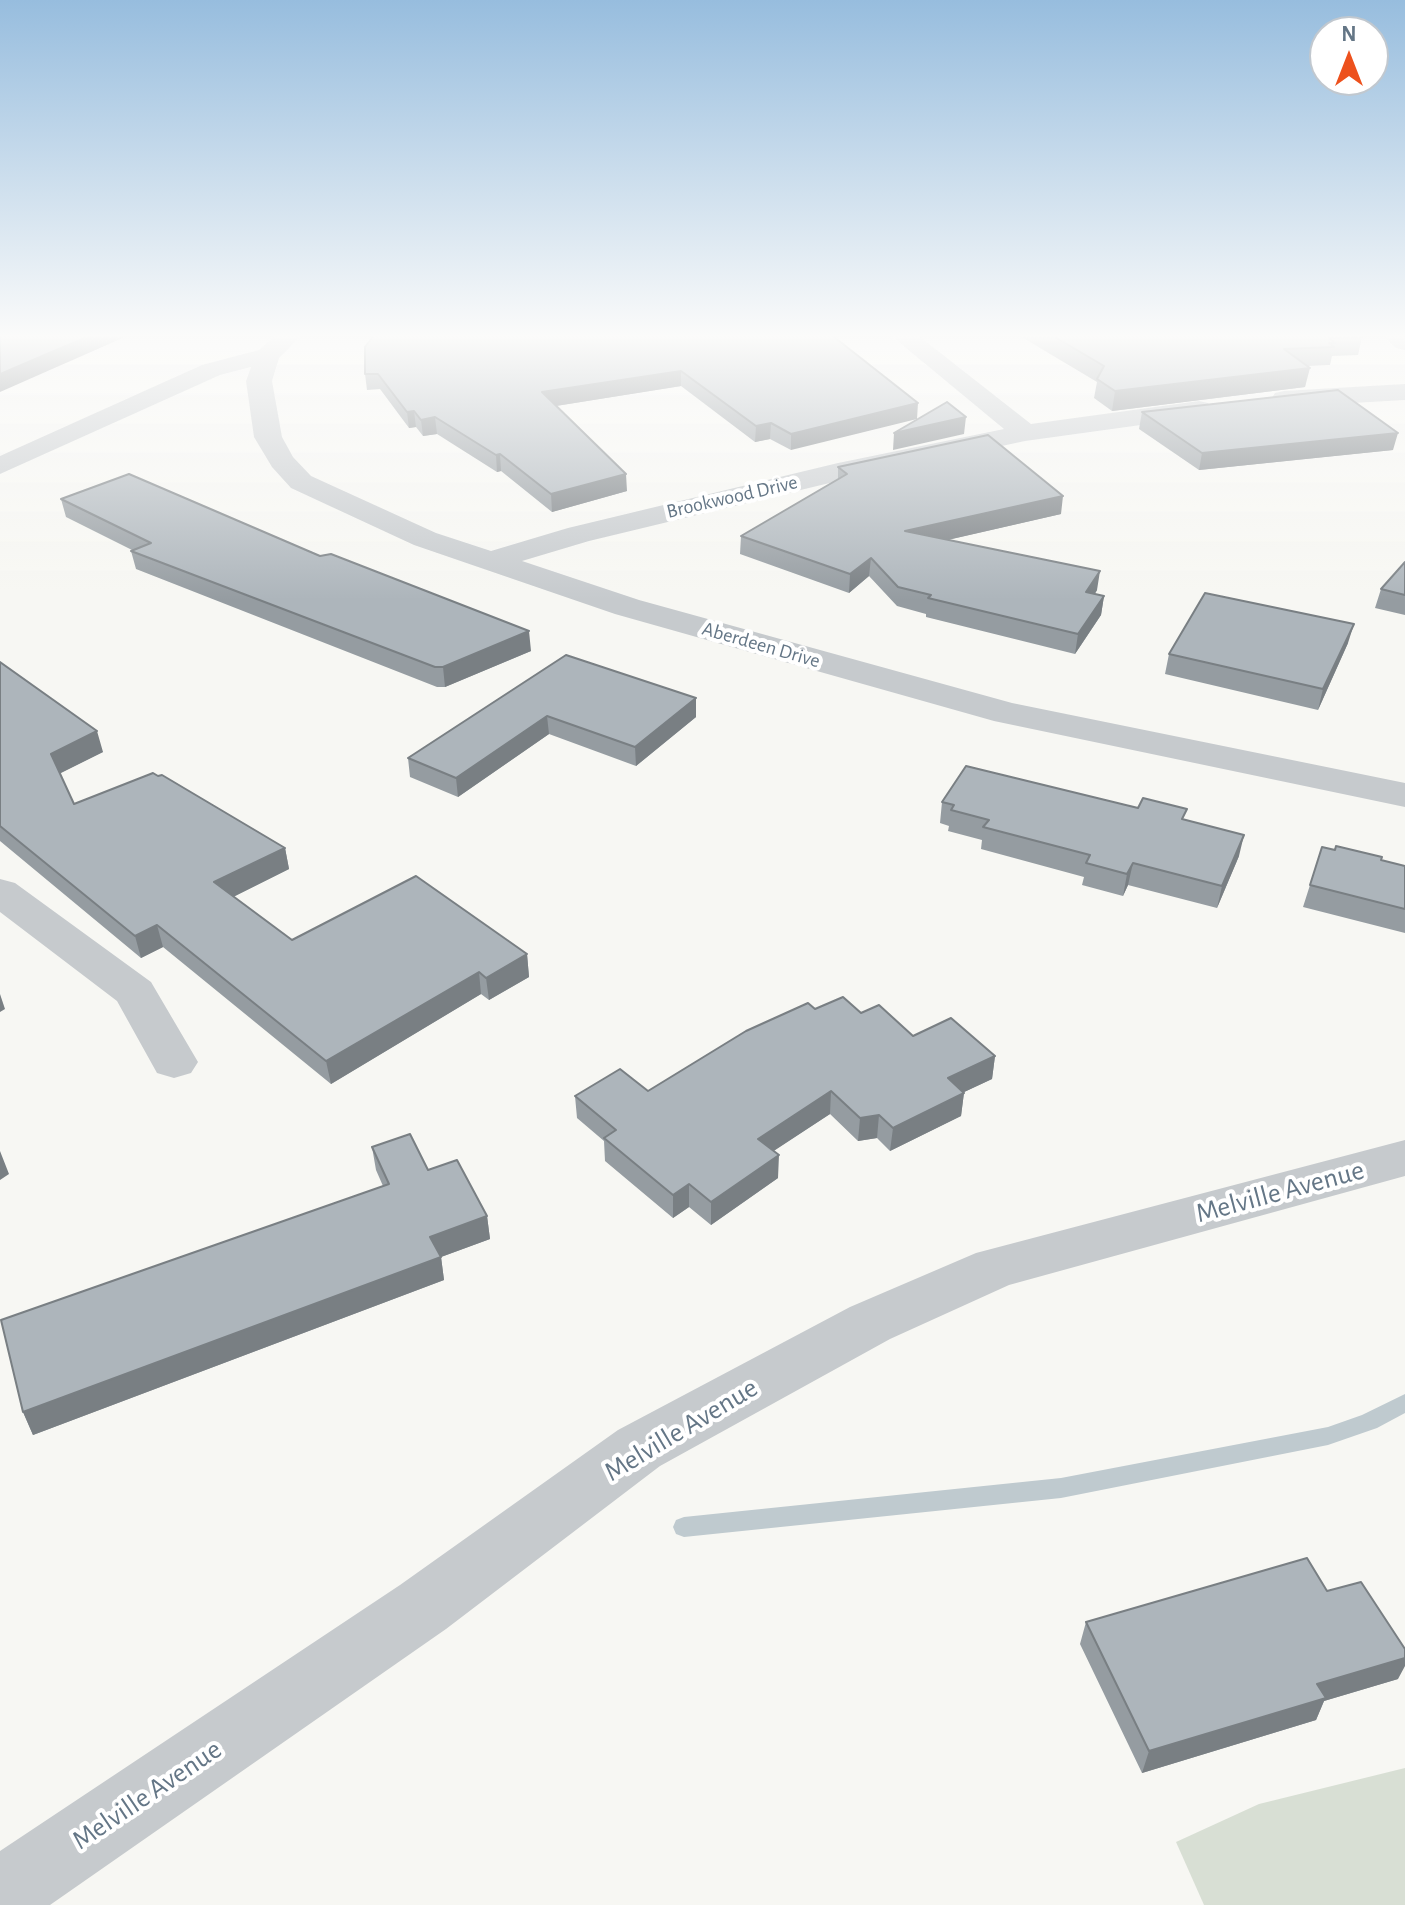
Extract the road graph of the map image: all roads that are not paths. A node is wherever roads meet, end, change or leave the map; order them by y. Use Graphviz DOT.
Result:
graph roads {
  1 [pos="97,422"];
  2 [pos="264,422"];
  3 [pos="1011,422"];
  4 [pos="1107,422"];
  5 [pos="1025,433"];
  6 [pos="0,466"];
  7 [pos="490,561"];
  8 [pos="1405,795"];
  9 [pos="0,892"];
  10 [pos="174,1062"];
  11 [pos="1404,1159"];
  12 [pos="0,1895"];
  1 -- 6 [label="street"];
  2 -- 7 [label="street, Aberdeen Drive"];
  3 -- 5 [label="street"];
  4 -- 5 [label="street, Brookwood Drive"];
  5 -- 7 [label="street, Brookwood Drive"];
  7 -- 8 [label="street, Aberdeen Drive"];
  9 -- 10 [label="street"];
  11 -- 12 [label="street, Melville Avenue"];
}
